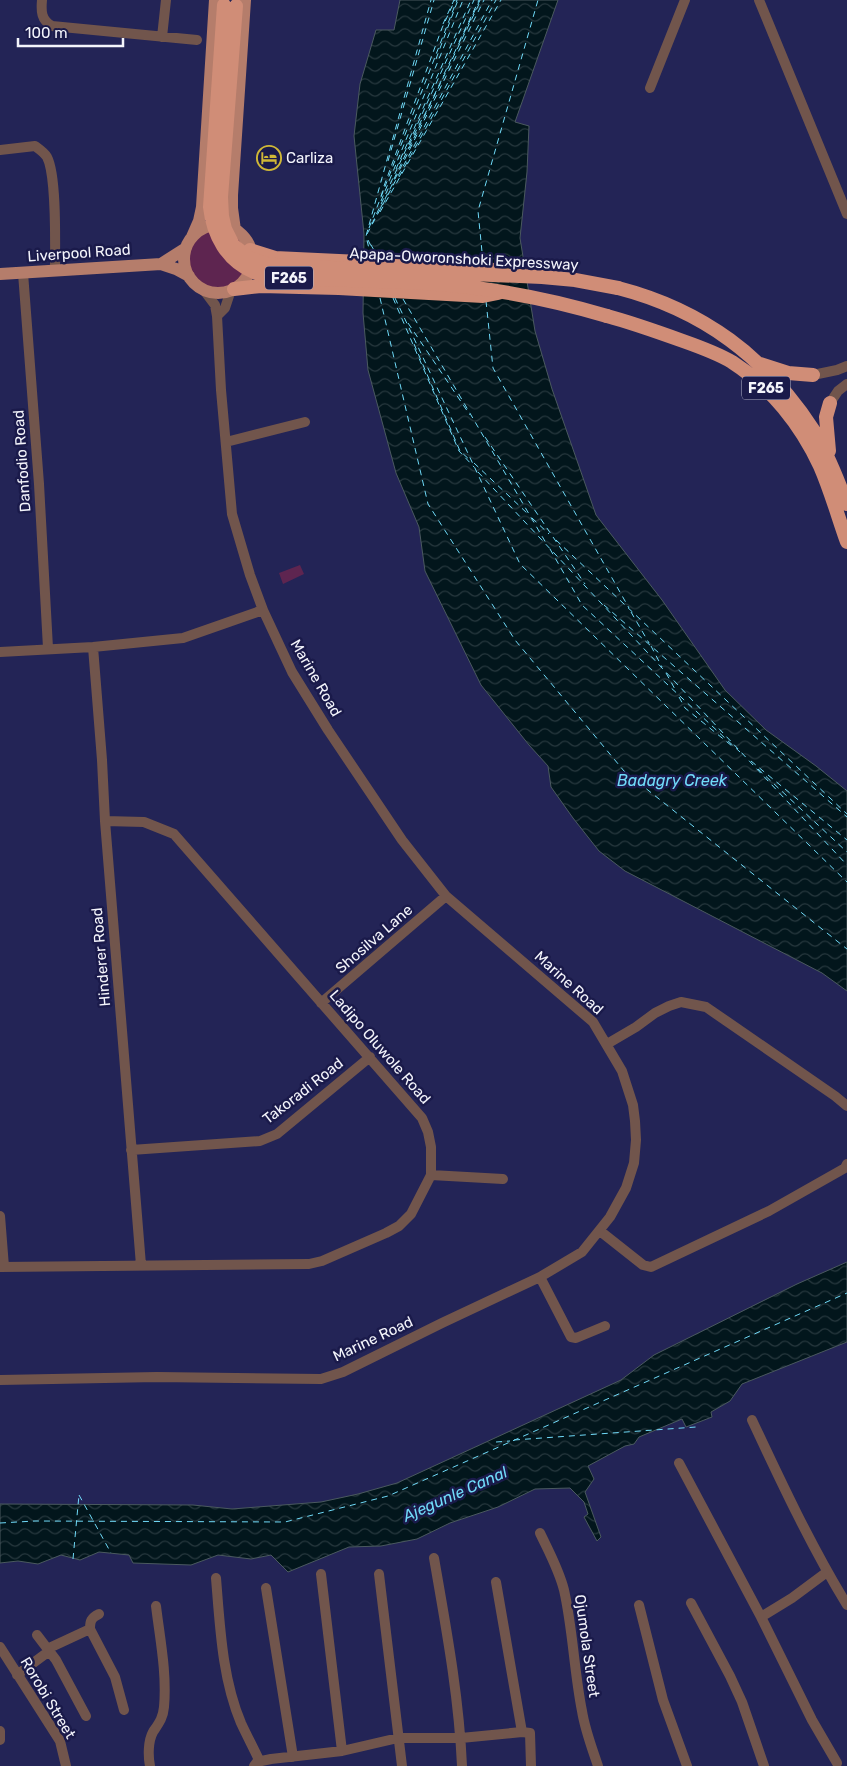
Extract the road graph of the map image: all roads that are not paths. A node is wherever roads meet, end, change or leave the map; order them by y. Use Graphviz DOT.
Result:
graph roads {
  1 [pos="42,0"];
  2 [pos="166,0"];
  3 [pos="685,0"];
  4 [pos="759,0"];
  5 [pos="230,2"];
  6 [pos="162,36"];
  7 [pos="197,40"];
  8 [pos="650,88"];
  9 [pos="0,150"];
  10 [pos="847,214"];
  11 [pos="236,230"];
  12 [pos="189,243"];
  13 [pos="250,250"];
  14 [pos="161,264"];
  15 [pos="56,270"];
  16 [pos="24,273"];
  17 [pos="0,274"];
  18 [pos="189,276"];
  19 [pos="502,276"];
  20 [pos="203,289"];
  21 [pos="233,289"];
  22 [pos="504,291"];
  23 [pos="217,316"];
  24 [pos="756,362"];
  25 [pos="847,366"];
  26 [pos="813,375"];
  27 [pos="847,384"];
  28 [pos="830,403"];
  29 [pos="305,422"];
  30 [pos="226,442"];
  31 [pos="832,464"];
  32 [pos="847,504"];
  33 [pos="847,542"];
  34 [pos="263,610"];
  35 [pos="93,646"];
  36 [pos="48,648"];
  37 [pos="0,652"];
  38 [pos="105,822"];
  39 [pos="446,896"];
  40 [pos="321,1003"];
  41 [pos="607,1044"];
  42 [pos="370,1057"];
  43 [pos="847,1106"];
  44 [pos="131,1150"];
  45 [pos="847,1164"];
  46 [pos="431,1174"];
  47 [pos="503,1178"];
  48 [pos="0,1216"];
  49 [pos="600,1231"];
  50 [pos="141,1265"];
  51 [pos="2,1267"];
  52 [pos="540,1277"];
  53 [pos="605,1326"];
  54 [pos="0,1380"];
  55 [pos="752,1420"];
  56 [pos="679,1464"];
  57 [pos="540,1534"];
  58 [pos="434,1558"];
  59 [pos="827,1572"];
  60 [pos="321,1574"];
  61 [pos="378,1574"];
  62 [pos="216,1578"];
  63 [pos="496,1582"];
  64 [pos="266,1588"];
  65 [pos="691,1603"];
  66 [pos="639,1605"];
  67 [pos="847,1605"];
  68 [pos="156,1606"];
  69 [pos="99,1614"];
  70 [pos="761,1617"];
  71 [pos="90,1629"];
  72 [pos="37,1635"];
  73 [pos="0,1647"];
  74 [pos="48,1651"];
  75 [pos="17,1675"];
  76 [pos="124,1710"];
  77 [pos="86,1716"];
  78 [pos="0,1731"];
  79 [pos="522,1732"];
  80 [pos="398,1738"];
  81 [pos="461,1738"];
  82 [pos="0,1740"];
  83 [pos="342,1751"];
  84 [pos="293,1757"];
  85 [pos="847,1758"];
  86 [pos="257,1764"];
  87 [pos="835,1764"];
  88 [pos="66,1766"];
  89 [pos="150,1766"];
  90 [pos="402,1766"];
  91 [pos="462,1766"];
  92 [pos="531,1766"];
  93 [pos="598,1766"];
  94 [pos="688,1766"];
  95 [pos="764,1766"];
  1 -- 6 [label="street"];
  2 -- 6 [label="street"];
  3 -- 8 [label="street"];
  4 -- 10 [label="street"];
  5 -- 11 [label="main road"];
  5 -- 12 [label="main road"];
  5 -- 19 [label="highway, Apapa-Oworonshoki Expressway / F265, bridge"];
  5 -- 22 [label="highway, Apapa-Oworonshoki Expressway / F265, bridge"];
  6 -- 7 [label="street"];
  9 -- 15 [label="street"];
  11 -- 12 [label="main road"];
  11 -- 13 [label="main road"];
  12 -- 14 [label="main road, Liverpool Road"];
  12 -- 18 [label="main road"];
  13 -- 19 [label="highway"];
  13 -- 21 [label="main road"];
  14 -- 15 [label="main road, Liverpool Road"];
  14 -- 18 [label="main road, Liverpool Road"];
  15 -- 16 [label="main road, Liverpool Road"];
  16 -- 17 [label="main road, Liverpool Road"];
  16 -- 36 [label="street, Danfodio Road"];
  18 -- 20 [label="main road"];
  19 -- 24 [label="highway, Apapa-Oworonshoki Expressway / F265, bridge"];
  20 -- 21 [label="main road"];
  20 -- 23 [label="street"];
  21 -- 22 [label="highway"];
  21 -- 23 [label="street"];
  22 -- 33 [label="highway, Apapa-Oworonshoki Expressway / F265, bridge"];
  23 -- 30 [label="street, Marine Road"];
  24 -- 26 [label="highway"];
  24 -- 31 [label="highway, Apapa-Oworonshoki Expressway / F265"];
  25 -- 26 [label="street"];
  27 -- 28 [label="street"];
  28 -- 31 [label="highway"];
  29 -- 30 [label="street"];
  30 -- 34 [label="street, Marine Road"];
  31 -- 32 [label="highway, Apapa-Oworonshoki Expressway / F265"];
  34 -- 35 [label="street"];
  34 -- 39 [label="street, Marine Road"];
  35 -- 36 [label="street"];
  35 -- 38 [label="street, Hinderer Road"];
  36 -- 37 [label="street"];
  38 -- 40 [label="street, Ladipo Oluwole Road"];
  38 -- 44 [label="street, Hinderer Road"];
  39 -- 40 [label="street, Shosilva Lane"];
  39 -- 41 [label="street, Marine Road"];
  40 -- 42 [label="street, Ladipo Oluwole Road"];
  41 -- 43 [label="street"];
  41 -- 49 [label="street, Marine Road"];
  42 -- 44 [label="street, Takoradi Road"];
  42 -- 46 [label="street, Ladipo Oluwole Road"];
  44 -- 50 [label="street, Hinderer Road"];
  45 -- 49 [label="street"];
  46 -- 47 [label="street"];
  46 -- 50 [label="street, Ladipo Oluwole Road"];
  48 -- 51 [label="street"];
  49 -- 52 [label="street, Marine Road"];
  50 -- 51 [label="street, Ladipo Oluwole Road"];
  52 -- 53 [label="street"];
  52 -- 54 [label="street, Marine Road"];
  55 -- 59 [label="street"];
  56 -- 70 [label="street"];
  57 -- 93 [label="street, Ojumola Street"];
  58 -- 81 [label="street"];
  59 -- 67 [label="street"];
  59 -- 70 [label="street"];
  60 -- 83 [label="street"];
  61 -- 80 [label="street"];
  62 -- 86 [label="street"];
  63 -- 79 [label="street"];
  64 -- 84 [label="street"];
  65 -- 95 [label="street"];
  66 -- 94 [label="street"];
  68 -- 89 [label="street"];
  69 -- 71 [label="street"];
  70 -- 87 [label="street"];
  71 -- 74 [label="street"];
  71 -- 76 [label="street"];
  72 -- 74 [label="street"];
  73 -- 75 [label="street, Rorobi Street"];
  74 -- 75 [label="street"];
  74 -- 77 [label="street"];
  75 -- 88 [label="street, Rorobi Street"];
  78 -- 82 [label="street"];
  79 -- 81 [label="street"];
  79 -- 92 [label="street"];
  80 -- 81 [label="street"];
  80 -- 83 [label="street"];
  80 -- 90 [label="street"];
  81 -- 91 [label="street"];
  83 -- 84 [label="street"];
  84 -- 86 [label="street"];
  85 -- 87 [label="street"];
}
